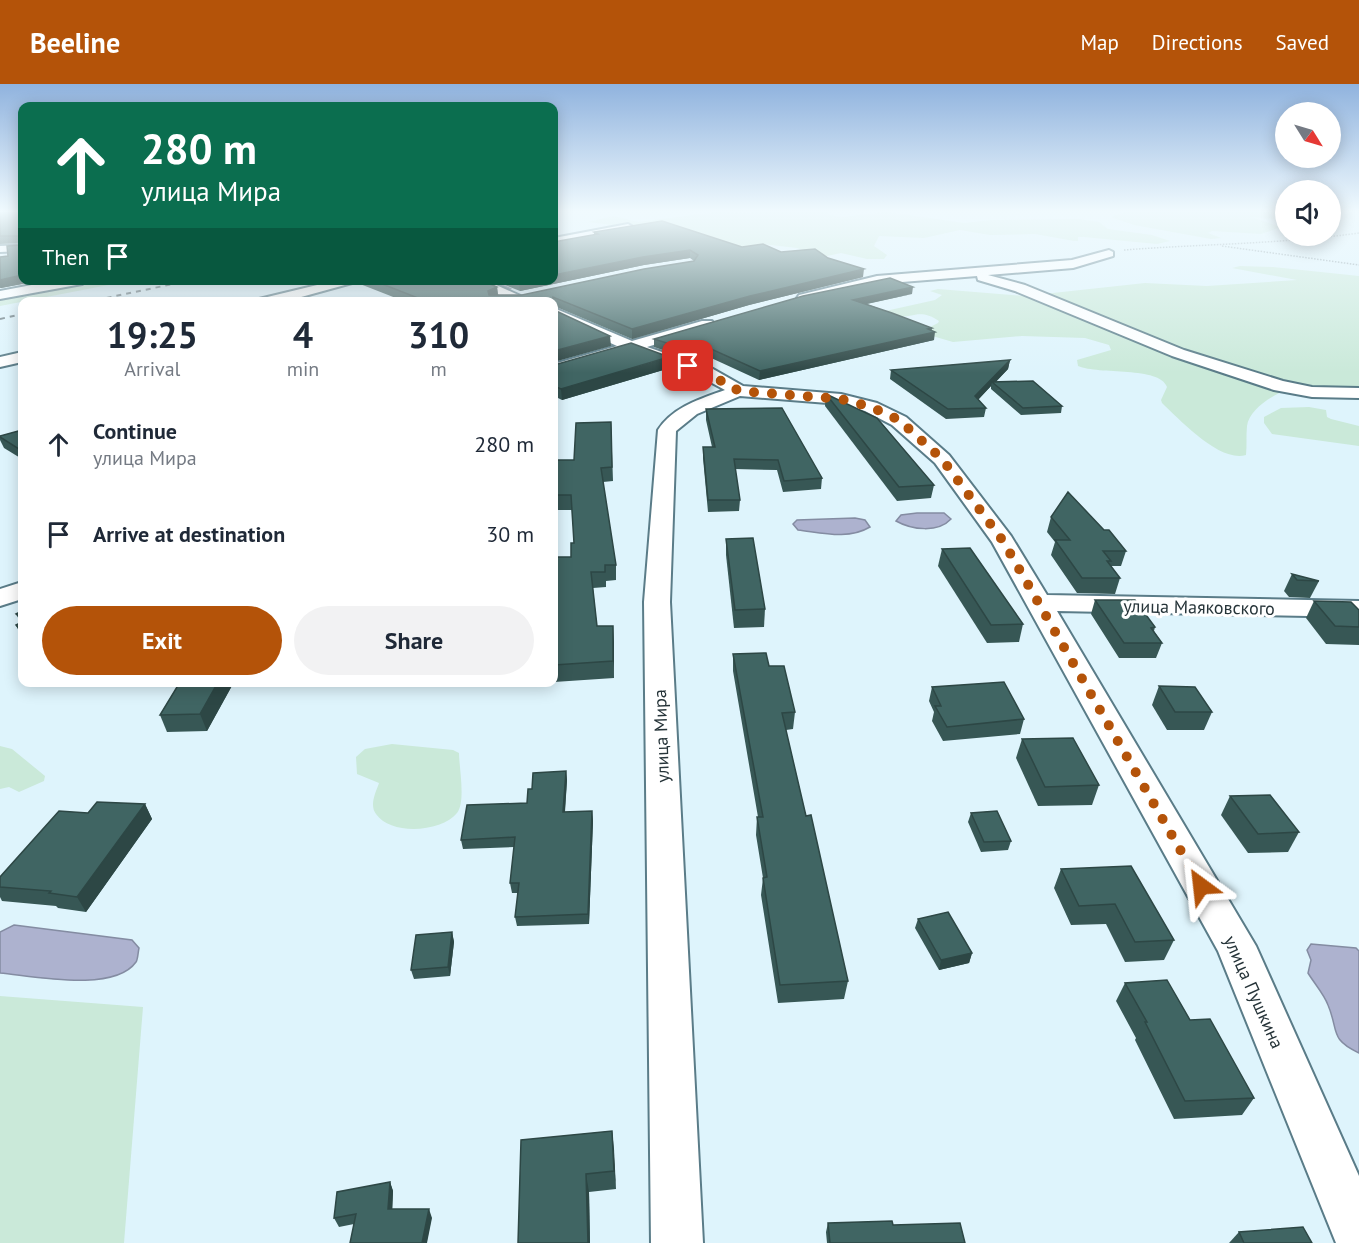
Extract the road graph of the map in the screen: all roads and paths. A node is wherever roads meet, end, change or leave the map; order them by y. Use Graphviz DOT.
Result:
graph roads {
  1 [pos="1072,264"];
  2 [pos="968,273"];
  3 [pos="55,285"];
  4 [pos="336,285"];
  5 [pos="485,285"];
  6 [pos="540,292"];
  7 [pos="0,295"];
  8 [pos="285,297"];
  9 [pos="518,297"];
  10 [pos="528,297"];
  11 [pos="788,302"];
  12 [pos="558,314"];
  13 [pos="721,320"];
  14 [pos="630,346"];
  15 [pos="18,358"];
  16 [pos="0,362"];
  17 [pos="558,368"];
  18 [pos="739,391"];
  19 [pos="1359,393"];
  20 [pos="18,591"];
  21 [pos="0,598"];
  22 [pos="1038,603"];
  23 [pos="1359,609"];
  24 [pos="1359,1236"];
  25 [pos="676,1243"];
  1 -- 2 [label="street"];
  2 -- 11 [label="street"];
  2 -- 19 [label="street"];
  3 -- 7 [label="street"];
  4 -- 8 [label="street"];
  5 -- 9 [label="street"];
  6 -- 10 [label="street"];
  12 -- 14 [label="street"];
  13 -- 14 [label="street"];
  14 -- 17 [label="street"];
  14 -- 18 [label="street"];
  15 -- 16 [label="street"];
  18 -- 22 [label="street, улица Пушкина"];
  18 -- 25 [label="street, улица Мира"];
  20 -- 21 [label="street"];
  22 -- 23 [label="street, улица Маяковского"];
  22 -- 24 [label="street, улица Пушкина"];
}
